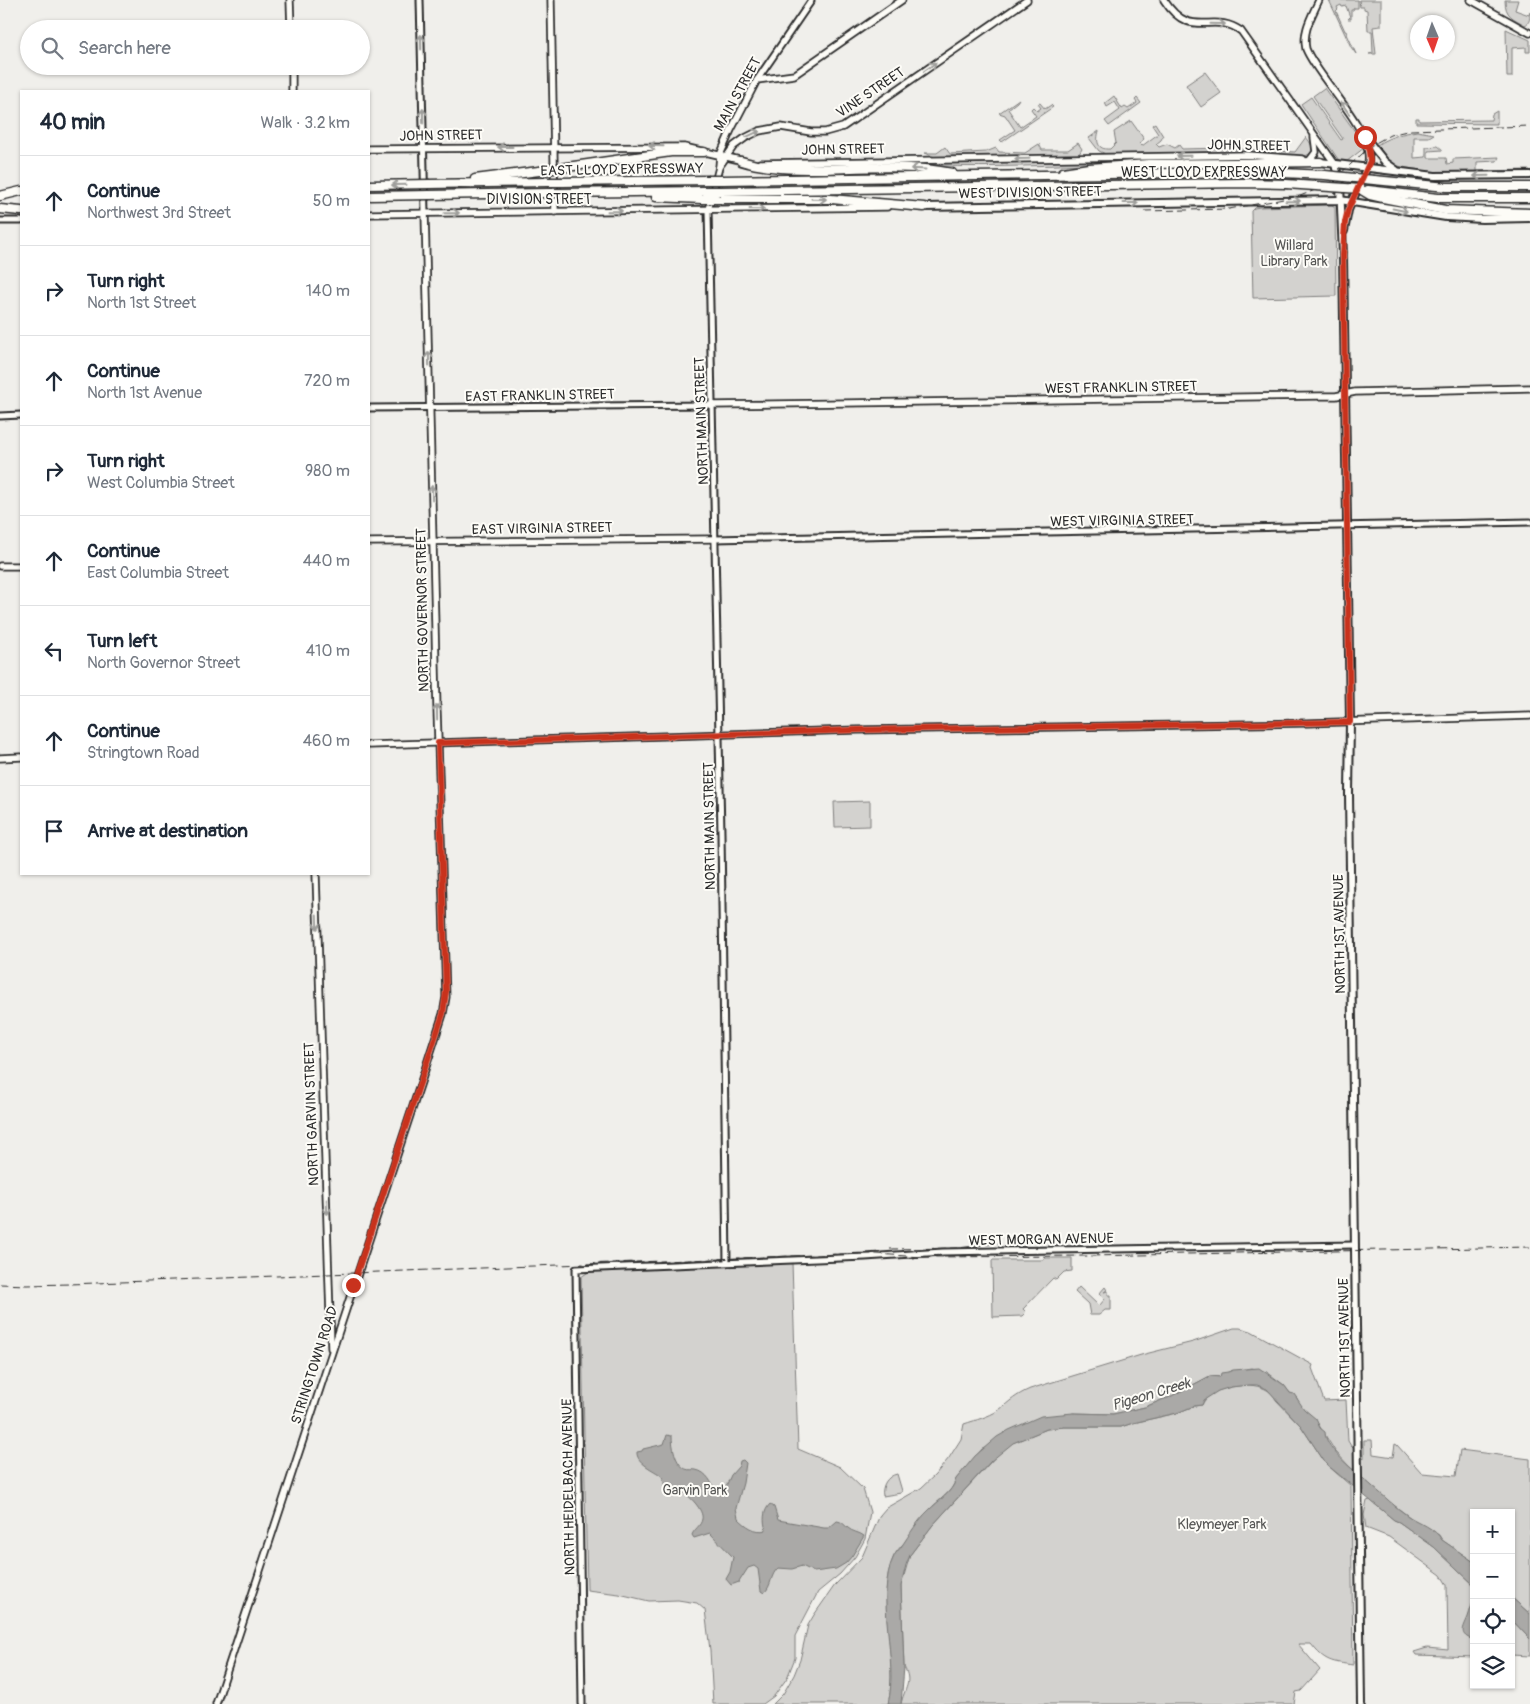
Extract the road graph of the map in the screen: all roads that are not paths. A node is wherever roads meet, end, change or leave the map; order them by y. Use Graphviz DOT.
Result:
graph roads {
  1 [pos="290,0"];
  2 [pos="420,0"];
  3 [pos="551,0"];
  4 [pos="902,0"];
  5 [pos="1027,0"];
  6 [pos="1164,0"];
  7 [pos="1319,0"];
  8 [pos="1471,0"];
  9 [pos="811,1"];
  10 [pos="291,20"];
  11 [pos="1530,33"];
  12 [pos="292,75"];
  13 [pos="757,80"];
  14 [pos="292,90"];
  15 [pos="1314,135"];
  16 [pos="1365,137"];
  17 [pos="554,147"];
  18 [pos="370,148"];
  19 [pos="424,148"];
  20 [pos="704,152"];
  21 [pos="720,155"];
  22 [pos="727,157"];
  23 [pos="1310,160"];
  24 [pos="741,161"];
  25 [pos="1320,162"];
  26 [pos="1335,164"];
  27 [pos="719,167"];
  28 [pos="1367,167"];
  29 [pos="1102,171"];
  30 [pos="1399,172"];
  31 [pos="1530,175"];
  32 [pos="966,177"];
  33 [pos="434,184"];
  34 [pos="370,185"];
  35 [pos="1530,187"];
  36 [pos="876,188"];
  37 [pos="1360,189"];
  38 [pos="20,191"];
  39 [pos="20,195"];
  40 [pos="719,195"];
  41 [pos="0,196"];
  42 [pos="370,196"];
  43 [pos="1530,198"];
  44 [pos="1340,200"];
  45 [pos="1352,201"];
  46 [pos="20,206"];
  47 [pos="924,207"];
  48 [pos="0,208"];
  49 [pos="708,210"];
  50 [pos="20,212"];
  51 [pos="555,212"];
  52 [pos="425,213"];
  53 [pos="1530,213"];
  54 [pos="370,214"];
  55 [pos="1530,218"];
  56 [pos="0,221"];
  57 [pos="20,221"];
  58 [pos="1343,255"];
  59 [pos="1530,388"];
  60 [pos="1345,395"];
  61 [pos="712,404"];
  62 [pos="370,408"];
  63 [pos="430,408"];
  64 [pos="0,416"];
  65 [pos="20,416"];
  66 [pos="1530,522"];
  67 [pos="1347,526"];
  68 [pos="715,539"];
  69 [pos="370,542"];
  70 [pos="433,542"];
  71 [pos="0,566"];
  72 [pos="20,566"];
  73 [pos="1530,716"];
  74 [pos="1350,722"];
  75 [pos="719,734"];
  76 [pos="438,743"];
  77 [pos="370,745"];
  78 [pos="20,757"];
  79 [pos="0,758"];
  80 [pos="316,875"];
  81 [pos="444,1005"];
  82 [pos="1355,1246"];
  83 [pos="727,1262"];
  84 [pos="576,1269"];
  85 [pos="331,1353"];
  86 [pos="216,1704"];
  87 [pos="582,1704"];
  88 [pos="1360,1704"];
  1 -- 10 [label="main road"];
  19 -- 2 [label="street, one-way"];
  3 -- 17 [label="main road"];
  4 -- 13 [label="main road"];
  22 -- 5 [label="main road, VINE STREET, one-way"];
  6 -- 15 [label="main road, one-way"];
  16 -- 7 [label="main road, one-way"];
  8 -- 11 [label="main road"];
  9 -- 13 [label="street, MAIN STREET"];
  12 -- 14 [label="main road"];
  13 -- 21 [label="main road, MAIN STREET"];
  15 -- 23 [label="main road"];
  15 -- 26 [label="main road"];
  16 -- 28 [label="main road"];
  16 -- 30 [label="main road"];
  17 -- 19 [label="main road, JOHN STREET, one-way"];
  20 -- 17 [label="main road, JOHN STREET, one-way"];
  17 -- 51 [label="main road"];
  18 -- 19 [label="main road, JOHN STREET"];
  19 -- 52 [label="street"];
  20 -- 21 [label="main road, JOHN STREET"];
  20 -- 33 [label="highway, bridge"];
  21 -- 22 [label="main road, JOHN STREET"];
  21 -- 27 [label="main road, MAIN STREET"];
  22 -- 24 [label="main road, JOHN STREET"];
  22 -- 27 [label="main road, VINE STREET"];
  23 -- 24 [label="main road, JOHN STREET, one-way"];
  23 -- 25 [label="main road, JOHN STREET"];
  32 -- 24 [label="highway, one-way"];
  25 -- 26 [label="main road"];
  25 -- 29 [label="highway"];
  26 -- 28 [label="main road"];
  26 -- 44 [label="main road, NORTH 1ST AVENUE"];
  27 -- 49 [label="main road, MAIN STREET"];
  28 -- 30 [label="main road"];
  28 -- 45 [label="main road"];
  29 -- 32 [label="highway"];
  29 -- 35 [label="highway, WEST LLOYD EXPRESSWAY, bridge"];
  31 -- 30 [label="main road, one-way"];
  32 -- 33 [label="highway, EAST LLOYD EXPRESSWAY, bridge"];
  33 -- 34 [label="highway, EAST LLOYD EXPRESSWAY, one-way, bridge"];
  36 -- 37 [label="highway, WEST LLOYD EXPRESSWAY, bridge"];
  36 -- 40 [label="highway, EAST LLOYD EXPRESSWAY"];
  37 -- 43 [label="highway, WEST LLOYD EXPRESSWAY"];
  37 -- 53 [label="highway"];
  38 -- 41 [label="highway"];
  39 -- 41 [label="highway"];
  40 -- 42 [label="highway, EAST LLOYD EXPRESSWAY, bridge"];
  40 -- 47 [label="highway, one-way"];
  44 -- 45 [label="main road, WEST DIVISION STREET"];
  47 -- 44 [label="main road, WEST DIVISION STREET, one-way"];
  44 -- 58 [label="main road, NORTH 1ST AVENUE"];
  45 -- 55 [label="main road, WEST DIVISION STREET, one-way"];
  45 -- 58 [label="main road"];
  46 -- 48 [label="highway"];
  49 -- 47 [label="main road, WEST DIVISION STREET, one-way"];
  48 -- 50 [label="highway"];
  51 -- 49 [label="main road, DIVISION STREET, one-way"];
  49 -- 61 [label="street, NORTH MAIN STREET"];
  52 -- 51 [label="main road, DIVISION STREET, one-way"];
  52 -- 54 [label="main road, DIVISION STREET"];
  63 -- 52 [label="main road, NORTH GOVERNOR STREET, one-way"];
  56 -- 57 [label="street"];
  58 -- 60 [label="main road, NORTH 1ST AVENUE"];
  59 -- 60 [label="main road, WEST FRANKLIN STREET"];
  60 -- 61 [label="main road, WEST FRANKLIN STREET"];
  60 -- 67 [label="main road, NORTH 1ST AVENUE"];
  61 -- 63 [label="street, EAST FRANKLIN STREET"];
  61 -- 68 [label="street, NORTH MAIN STREET"];
  62 -- 63 [label="street, EAST FRANKLIN STREET"];
  70 -- 63 [label="main road, NORTH GOVERNOR STREET, one-way"];
  64 -- 65 [label="street"];
  66 -- 67 [label="street, WEST VIRGINIA STREET"];
  67 -- 68 [label="street, WEST VIRGINIA STREET"];
  67 -- 74 [label="main road, NORTH 1ST AVENUE"];
  68 -- 70 [label="main road, EAST VIRGINIA STREET"];
  68 -- 75 [label="street, NORTH MAIN STREET"];
  69 -- 70 [label="main road, EAST VIRGINIA STREET"];
  76 -- 70 [label="main road, NORTH GOVERNOR STREET, one-way"];
  71 -- 72 [label="main road"];
  73 -- 74 [label="main road"];
  74 -- 75 [label="main road"];
  74 -- 82 [label="main road, NORTH 1ST AVENUE"];
  75 -- 76 [label="main road"];
  75 -- 83 [label="street, NORTH MAIN STREET"];
  76 -- 77 [label="main road"];
  76 -- 81 [label="main road, NORTH GOVERNOR STREET"];
  78 -- 79 [label="main road"];
  80 -- 85 [label="main road, NORTH GARVIN STREET, one-way"];
  81 -- 85 [label="main road, STRINGTOWN ROAD"];
  82 -- 83 [label="street, WEST MORGAN AVENUE"];
  82 -- 88 [label="main road, NORTH 1ST AVENUE"];
  83 -- 84 [label="street, WEST MORGAN AVENUE"];
  84 -- 87 [label="street, NORTH HEIDELBACH AVENUE"];
  85 -- 86 [label="main road, STRINGTOWN ROAD"];
}
